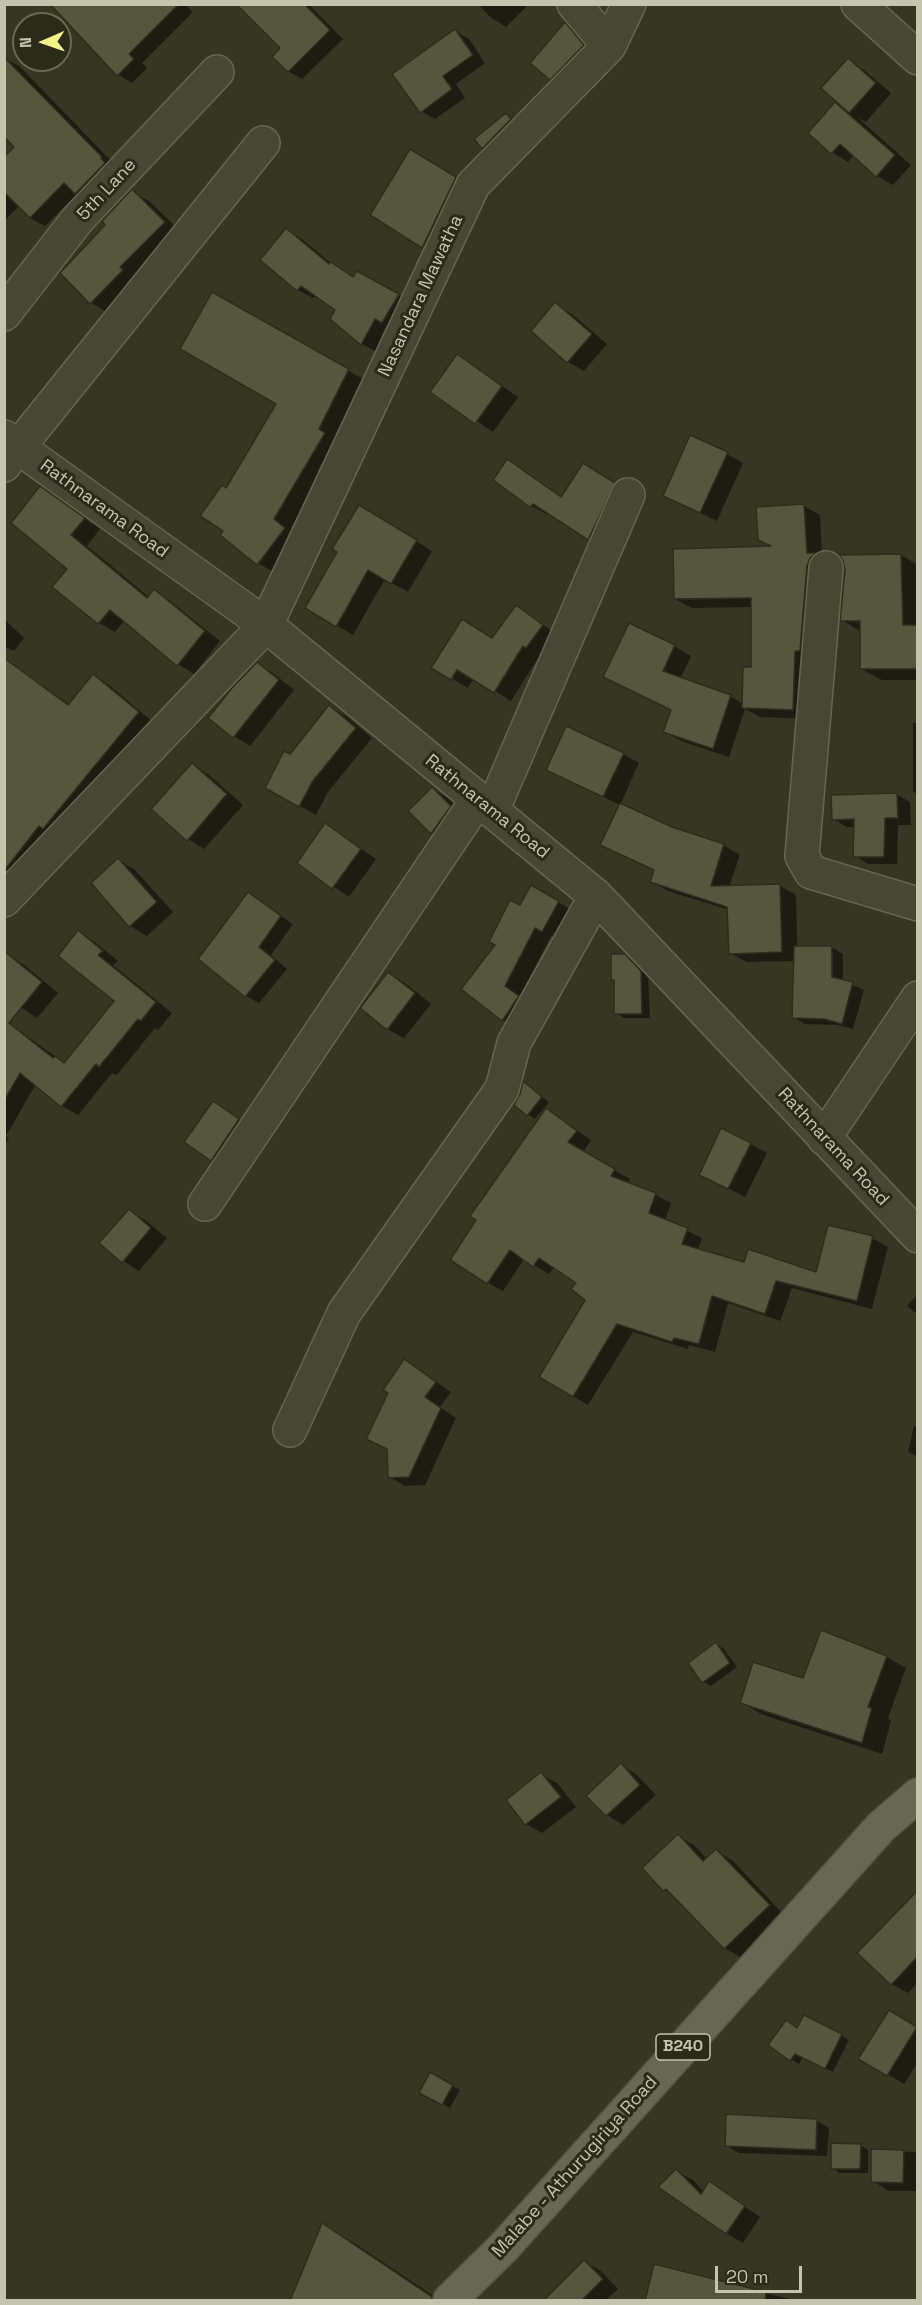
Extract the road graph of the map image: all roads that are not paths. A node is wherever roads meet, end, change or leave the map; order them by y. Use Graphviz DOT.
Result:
graph roads {
  1 [pos="574,4"];
  2 [pos="629,4"];
  3 [pos="858,4"];
  4 [pos="609,46"];
  5 [pos="918,58"];
  6 [pos="217,72"];
  7 [pos="263,143"];
  8 [pos="4,314"];
  9 [pos="9,450"];
  10 [pos="628,495"];
  11 [pos="826,568"];
  12 [pos="266,625"];
  13 [pos="485,805"];
  14 [pos="596,896"];
  15 [pos="4,900"];
  16 [pos="918,904"];
  17 [pos="918,998"];
  18 [pos="824,1138"];
  19 [pos="205,1204"];
  20 [pos="918,1236"];
  21 [pos="290,1430"];
  22 [pos="918,1795"];
  23 [pos="450,2301"];
  1 -- 4 [label="street"];
  2 -- 4 [label="street, Nasandara Mawatha"];
  3 -- 5 [label="street"];
  4 -- 12 [label="street, Nasandara Mawatha"];
  6 -- 8 [label="street, 5th Lane"];
  7 -- 9 [label="street"];
  9 -- 12 [label="street, Rathnarama Road"];
  10 -- 13 [label="street"];
  11 -- 16 [label="street"];
  12 -- 13 [label="street, Rathnarama Road"];
  12 -- 15 [label="street, Nasandara Mawatha"];
  13 -- 14 [label="street, Rathnarama Road"];
  13 -- 19 [label="street"];
  14 -- 18 [label="street, Rathnarama Road"];
  14 -- 21 [label="street"];
  17 -- 18 [label="street"];
  18 -- 20 [label="street, Rathnarama Road"];
  22 -- 23 [label="main road, Malabe - Athurugiriya Road / B240"];
}
